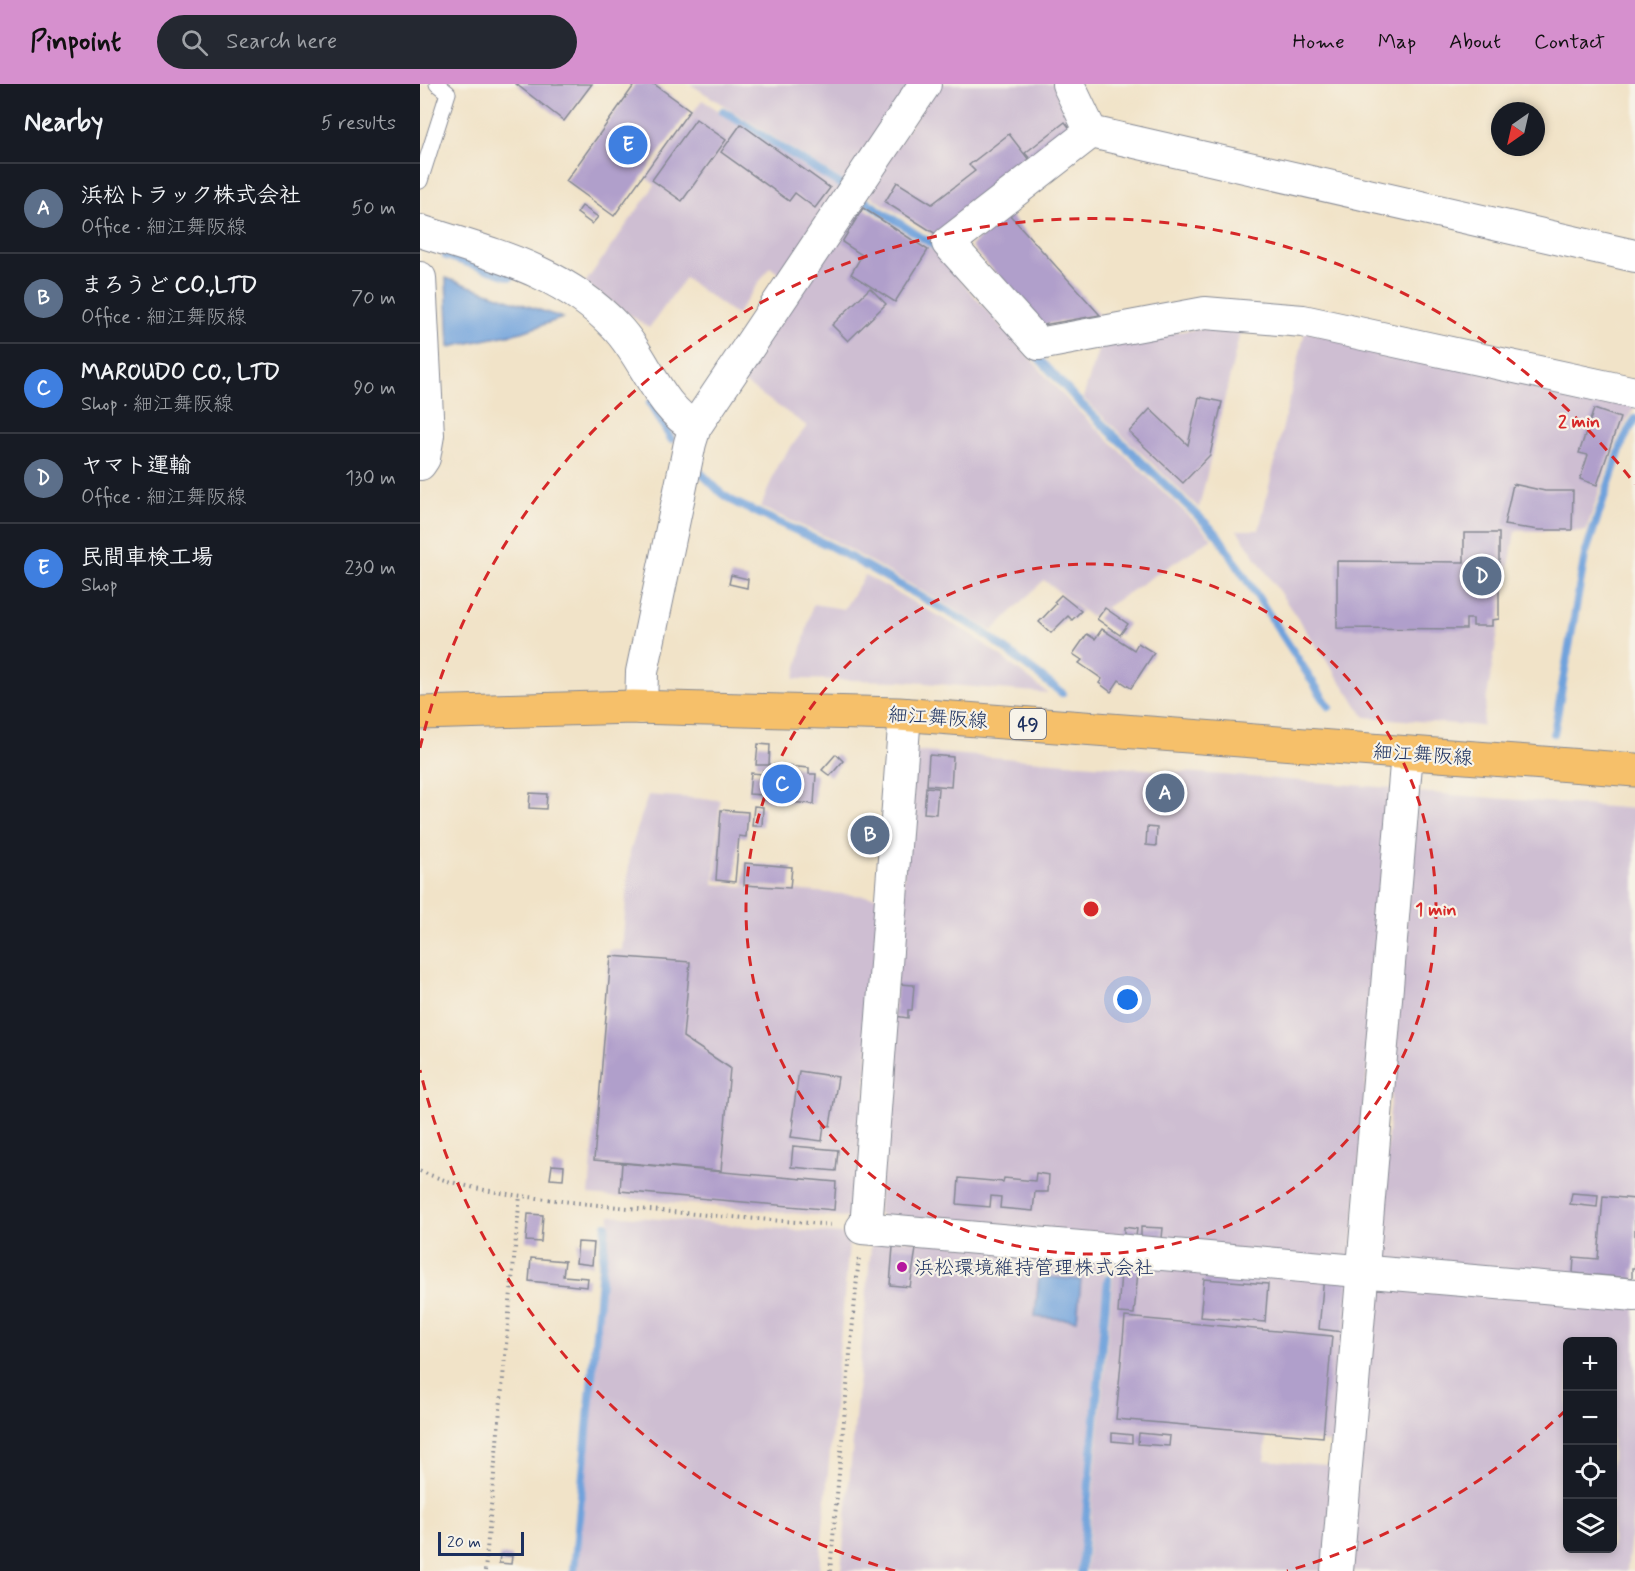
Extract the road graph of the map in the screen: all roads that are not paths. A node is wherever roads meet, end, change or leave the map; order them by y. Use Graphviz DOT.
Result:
graph roads {
  1 [pos="437,84"];
  2 [pos="925,84"];
  3 [pos="1068,84"];
  4 [pos="1091,132"];
  5 [pos="420,181"];
  6 [pos="420,231"];
  7 [pos="1635,256"];
  8 [pos="420,278"];
  9 [pos="1635,393"];
  10 [pos="695,427"];
  11 [pos="420,464"];
  12 [pos="641,708"];
  13 [pos="420,713"];
  14 [pos="905,714"];
  15 [pos="1407,753"];
  16 [pos="1635,770"];
  17 [pos="1363,1271"];
  18 [pos="1635,1295"];
  19 [pos="1337,1571"];
  1 -- 5 [label="lane"];
  2 -- 10 [label="street"];
  3 -- 4 [label="street"];
  4 -- 7 [label="street"];
  4 -- 9 [label="street"];
  6 -- 10 [label="street"];
  8 -- 11 [label="street"];
  10 -- 12 [label="street"];
  12 -- 13 [label="main road, 細江舞阪線 / 49"];
  12 -- 14 [label="main road, 細江舞阪線 / 49"];
  14 -- 15 [label="main road, 細江舞阪線 / 49"];
  14 -- 17 [label="street"];
  15 -- 16 [label="main road, 細江舞阪線 / 49"];
  15 -- 17 [label="street"];
  17 -- 18 [label="street"];
  17 -- 19 [label="street"];
}
